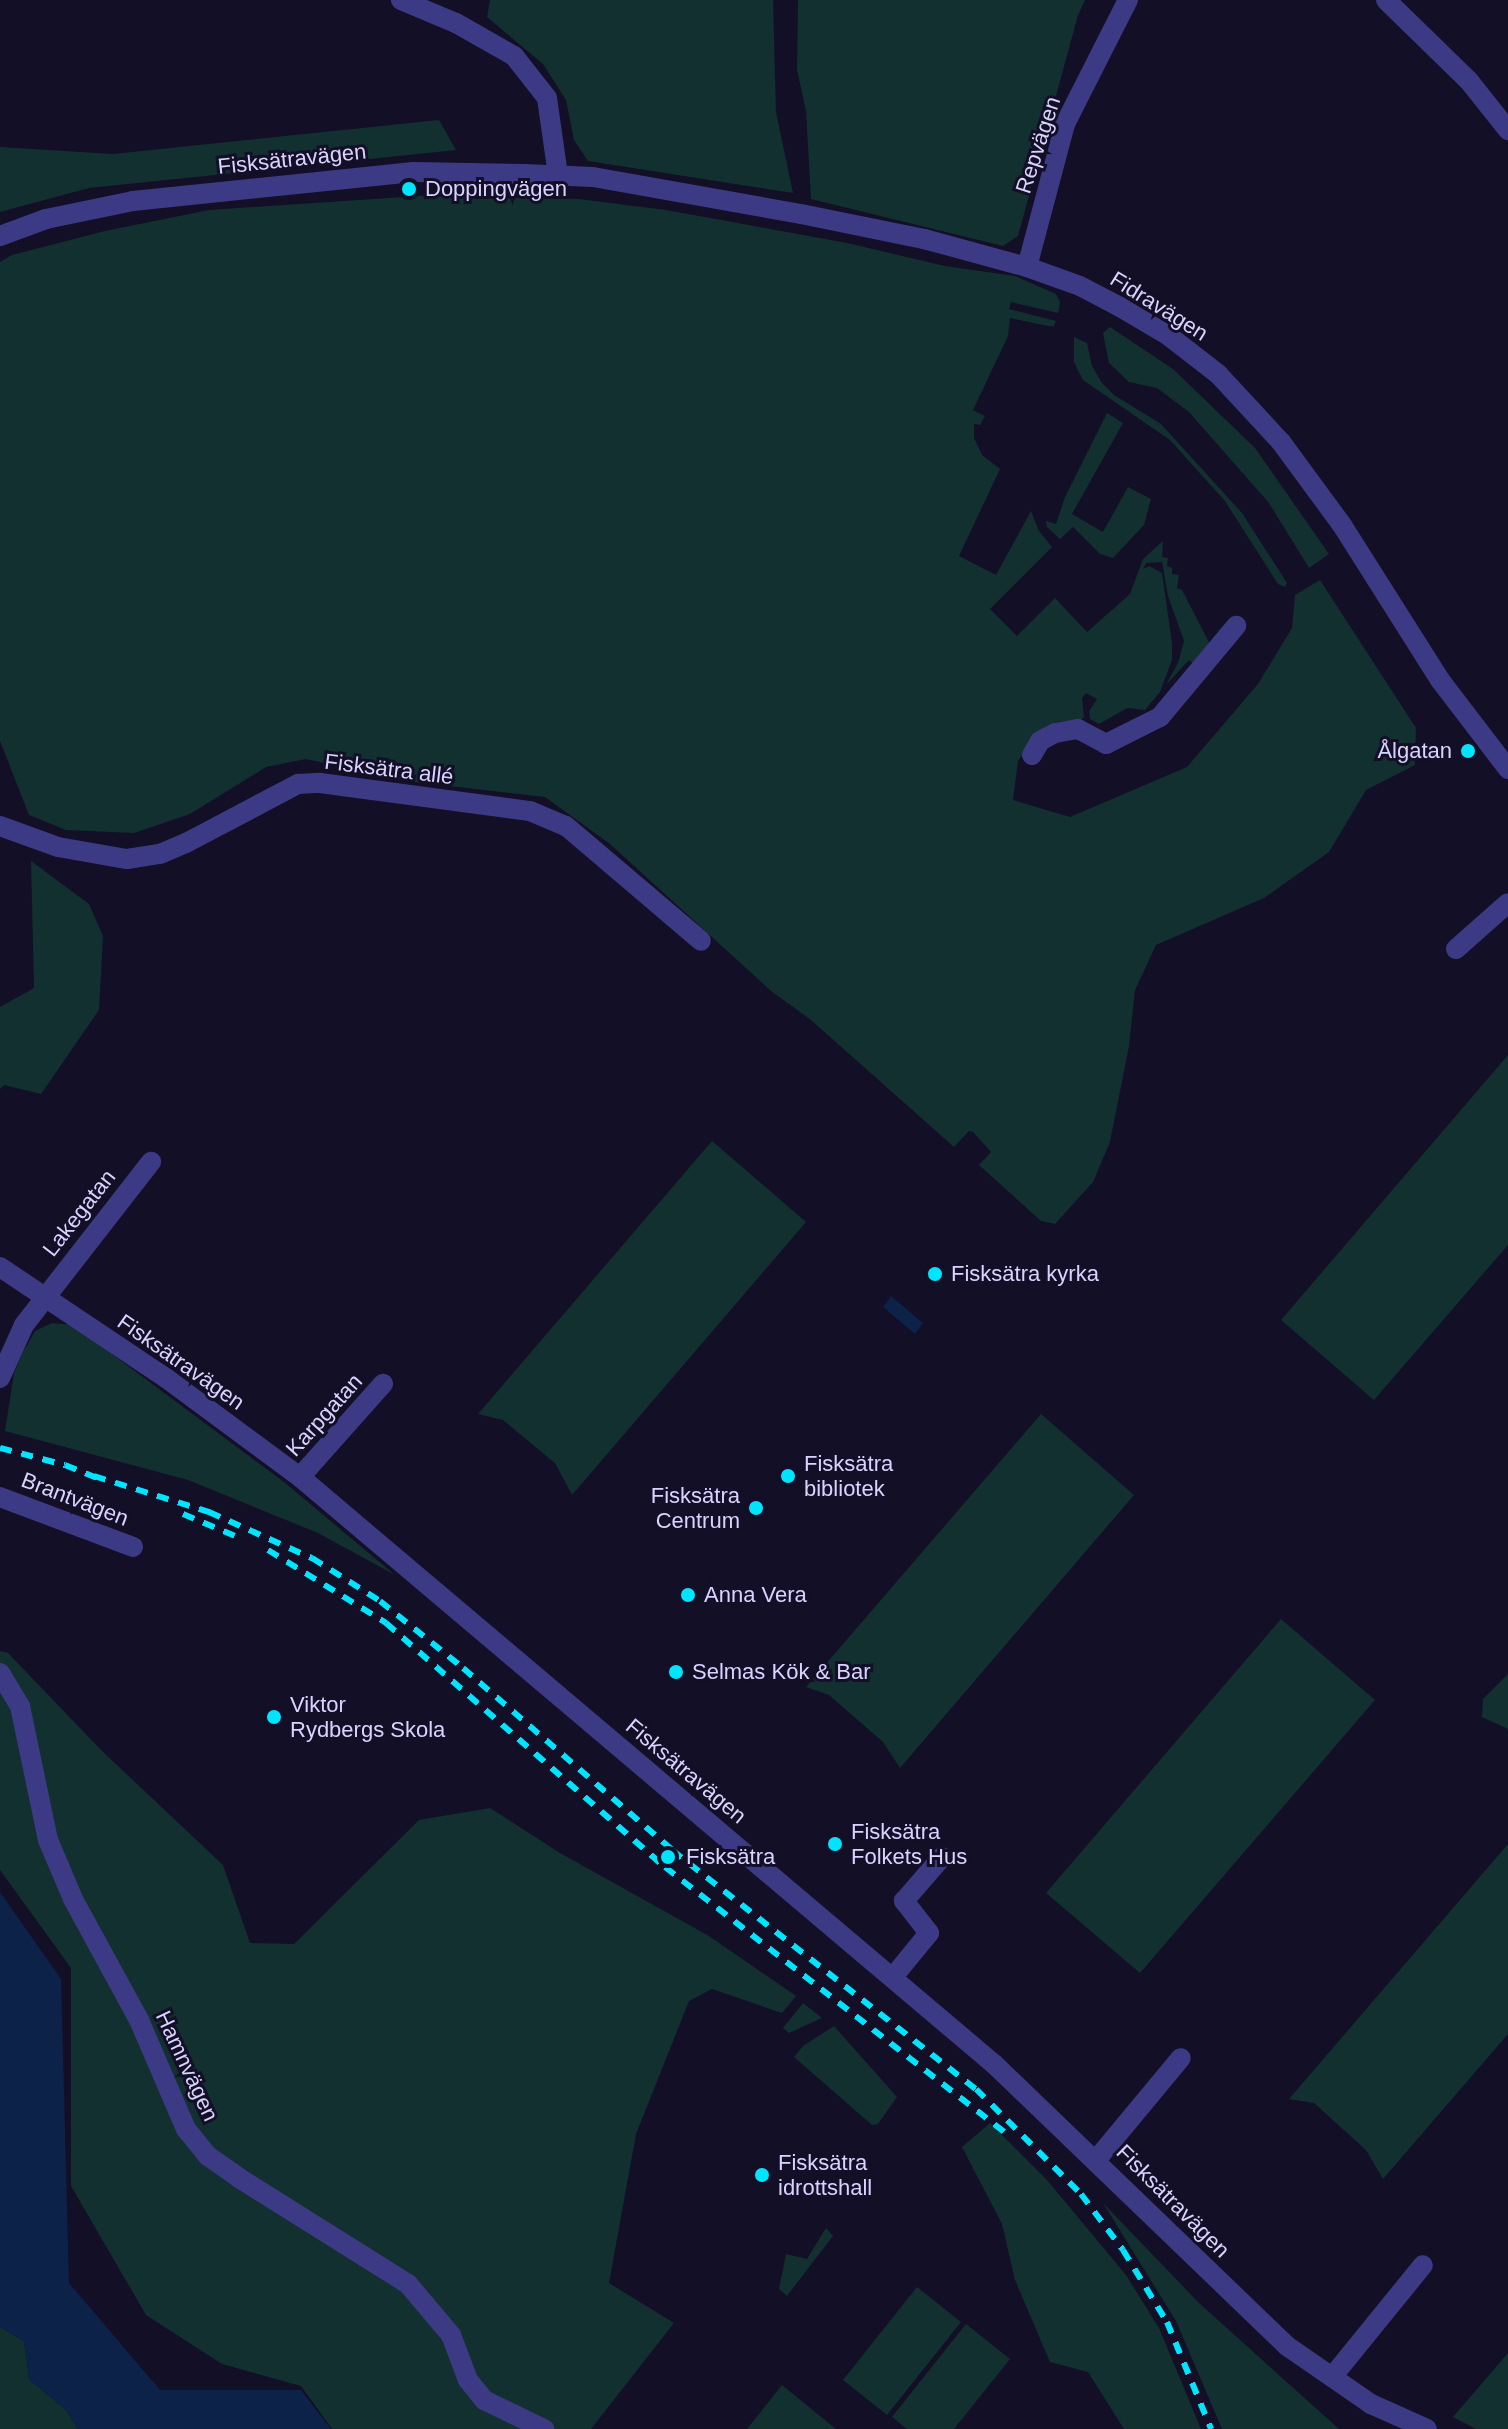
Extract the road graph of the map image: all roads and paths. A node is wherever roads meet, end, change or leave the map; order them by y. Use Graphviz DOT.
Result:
graph roads {
  1 [pos="401,0"];
  2 [pos="1128,0"];
  3 [pos="1386,0"];
  4 [pos="1508,130"];
  5 [pos="558,175"];
  6 [pos="593,177"];
  7 [pos="0,236"];
  8 [pos="1027,267"];
  9 [pos="1236,626"];
  10 [pos="1032,755"];
  11 [pos="1508,769"];
  12 [pos="0,826"];
  13 [pos="1508,903"];
  14 [pos="701,941"];
  15 [pos="1456,949"];
  16 [pos="151,1162"];
  17 [pos="0,1267"];
  18 [pos="45,1296"];
  19 [pos="0,1378"];
  20 [pos="383,1384"];
  21 [pos="300,1477"];
  22 [pos="0,1497"];
  23 [pos="133,1547"];
  24 [pos="0,1673"];
  25 [pos="942,1857"];
  26 [pos="893,1977"];
  27 [pos="1181,2058"];
  28 [pos="1097,2159"];
  29 [pos="1423,2265"];
  30 [pos="1332,2377"];
  31 [pos="544,2429"];
  32 [pos="1427,2429"];
  1 -- 5 [label="street"];
  2 -- 8 [label="street, Repvägen"];
  3 -- 4 [label="street"];
  5 -- 6 [label="street, Fisksätravägen"];
  5 -- 7 [label="street, Fisksätravägen"];
  6 -- 8 [label="street, Fidravägen"];
  8 -- 11 [label="street, Fidravägen"];
  9 -- 10 [label="street"];
  12 -- 14 [label="street, Fisksätra allé"];
  13 -- 15 [label="street"];
  16 -- 18 [label="street, Lakegatan"];
  17 -- 18 [label="street, Fisksätravägen"];
  18 -- 19 [label="street"];
  18 -- 21 [label="street, Fisksätravägen"];
  20 -- 21 [label="street, Karpgatan"];
  21 -- 26 [label="street, Fisksätravägen"];
  22 -- 23 [label="street, Brantvägen"];
  24 -- 31 [label="street, Hamnvägen"];
  25 -- 26 [label="street"];
  26 -- 28 [label="street, Fisksätravägen"];
  27 -- 28 [label="street"];
  28 -- 30 [label="street, Fisksätravägen"];
  29 -- 30 [label="street"];
  30 -- 32 [label="street, Fisksätravägen"];
}
